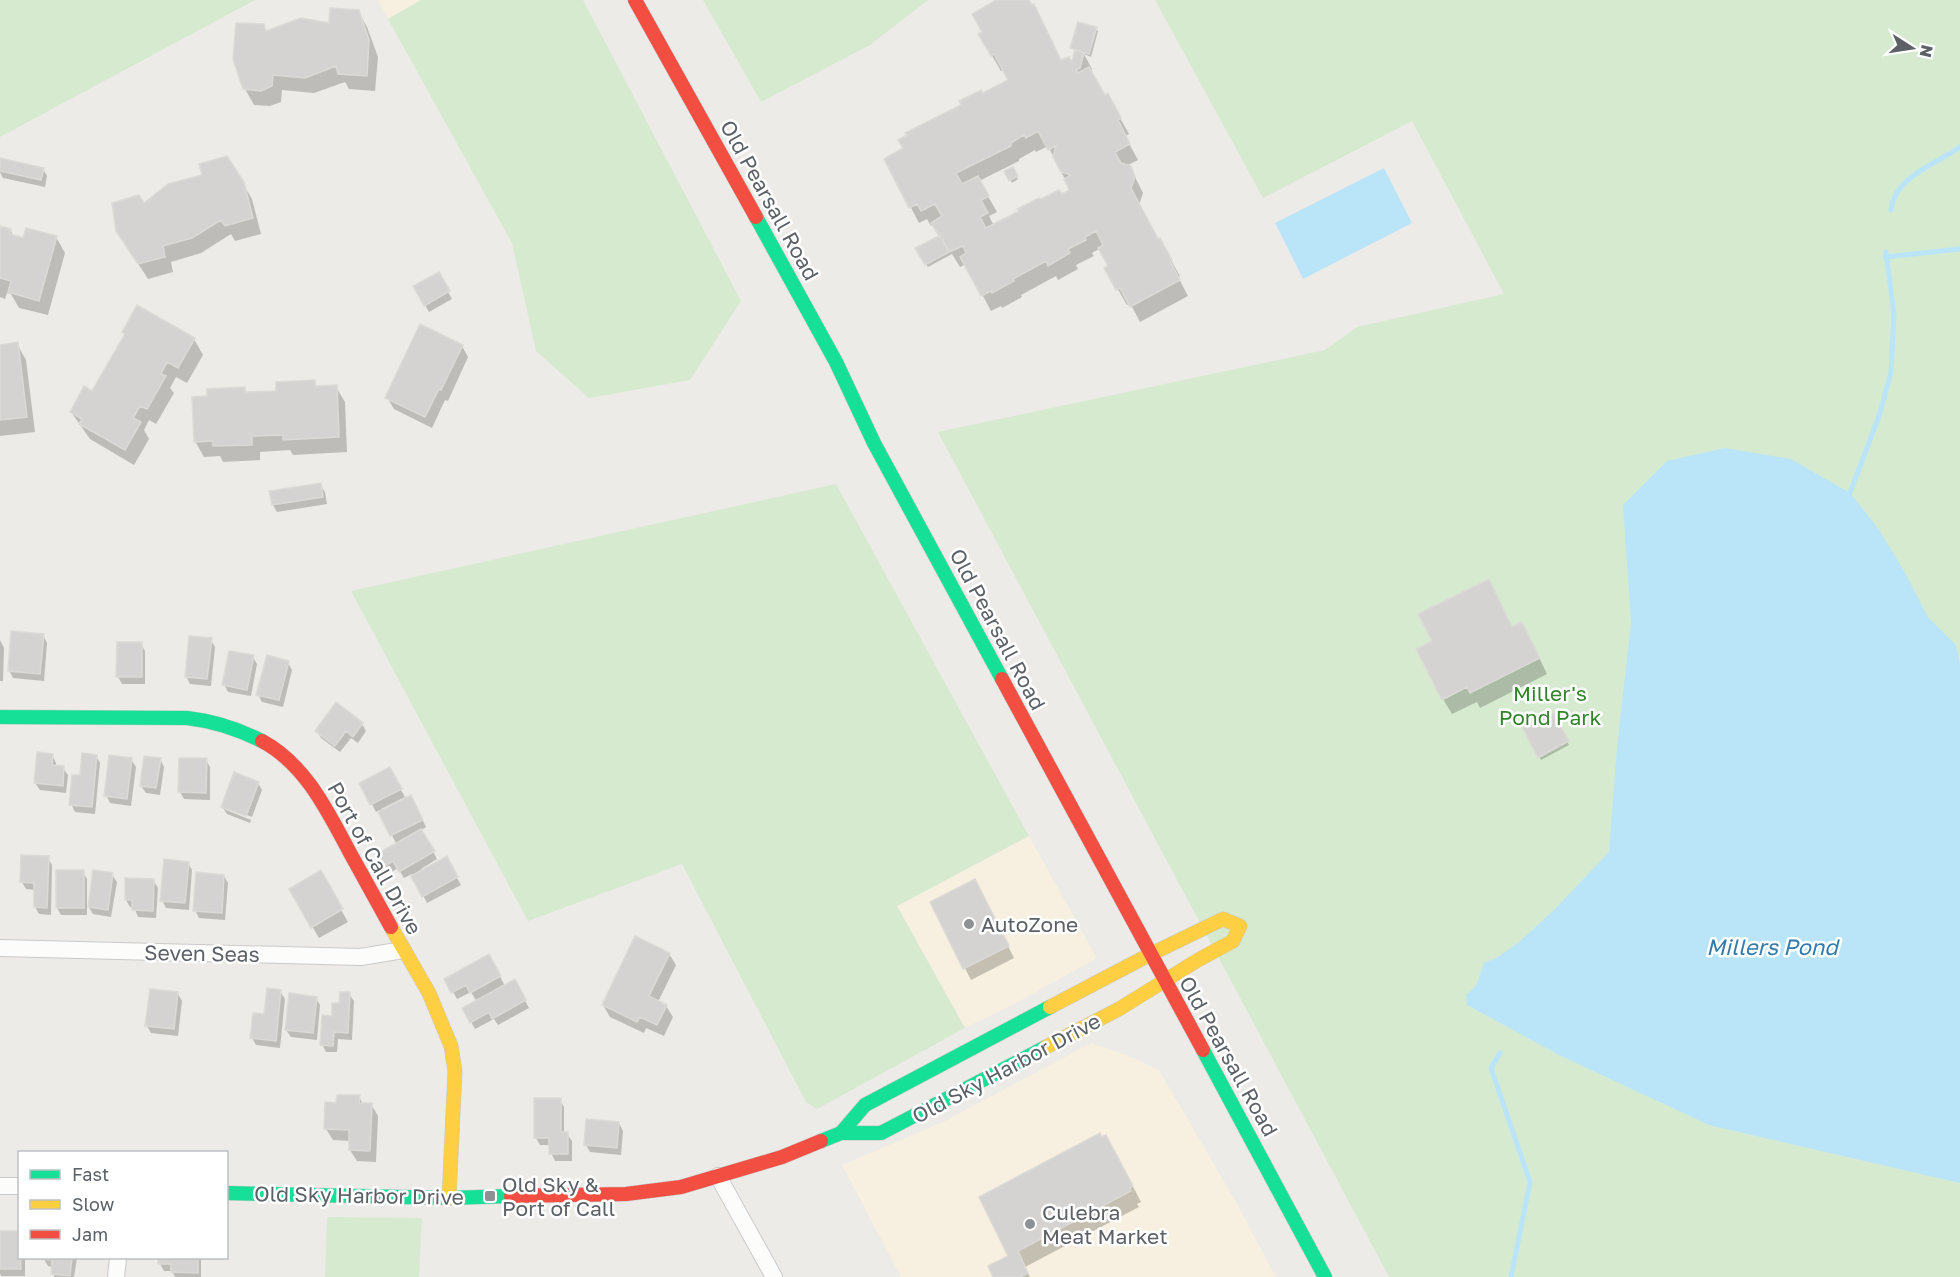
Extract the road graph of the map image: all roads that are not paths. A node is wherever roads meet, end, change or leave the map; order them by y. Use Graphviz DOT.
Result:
graph roads {
  1 [pos="635,0"];
  2 [pos="0,717"];
  3 [pos="0,948"];
  4 [pos="402,950"];
  5 [pos="1149,955"];
  6 [pos="1163,981"];
  7 [pos="841,1133"];
  8 [pos="718,1176"];
  9 [pos="0,1186"];
  10 [pos="18,1186"];
  11 [pos="228,1193"];
  12 [pos="449,1198"];
  13 [pos="118,1259"];
  14 [pos="116,1277"];
  15 [pos="774,1277"];
  16 [pos="1325,1277"];
  1 -- 5 [label="street, Old Pearsall Road"];
  2 -- 4 [label="street, Port of Call Drive"];
  3 -- 4 [label="street, Seven Seas"];
  4 -- 12 [label="street, Port of Call Drive"];
  5 -- 6 [label="street, Old Pearsall Road"];
  5 -- 6 [label="street, Old Sky Harbor Drive"];
  5 -- 7 [label="street, Old Sky Harbor Drive"];
  6 -- 7 [label="street, Old Sky Harbor Drive"];
  6 -- 16 [label="street, Old Pearsall Road"];
  7 -- 8 [label="street, Old Sky Harbor Drive"];
  8 -- 12 [label="street, Old Sky Harbor Drive"];
  8 -- 15 [label="street"];
  9 -- 10 [label="street"];
  11 -- 12 [label="street, Old Sky Harbor Drive"];
  13 -- 14 [label="street"];
}
